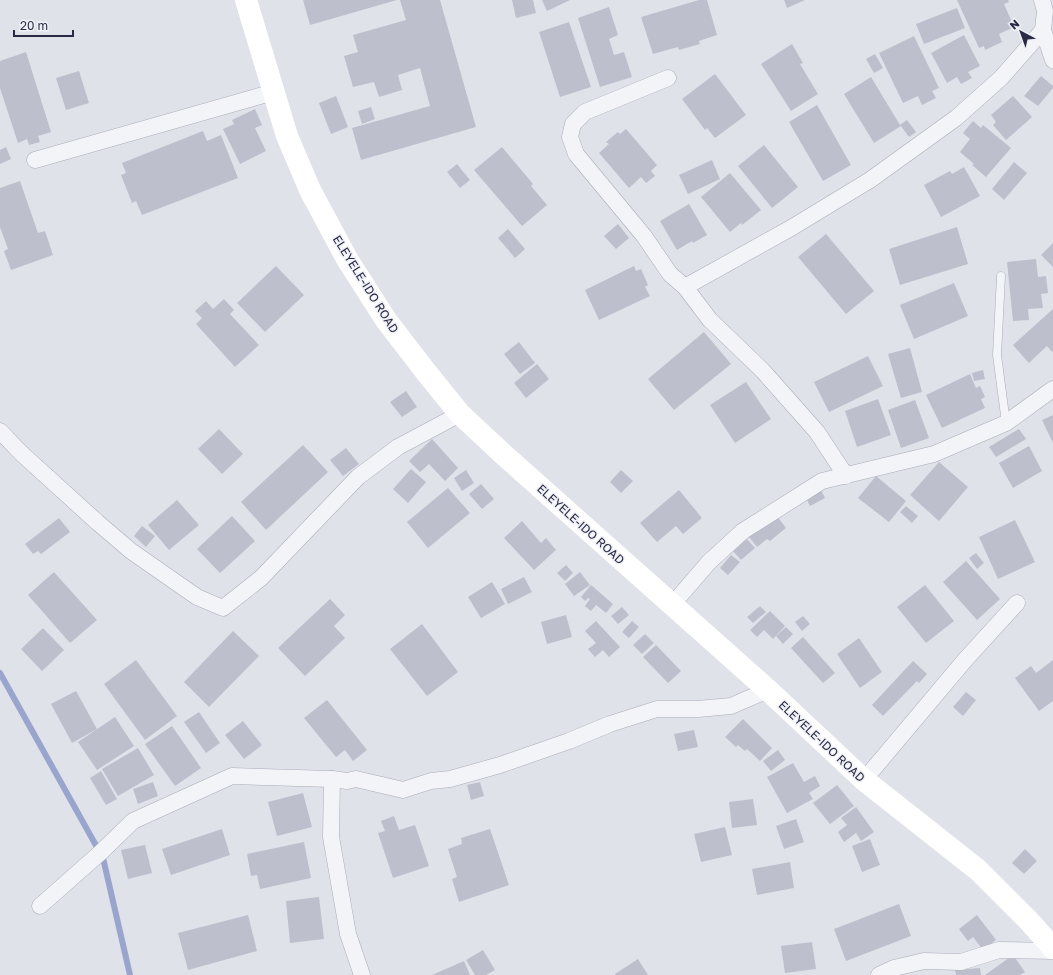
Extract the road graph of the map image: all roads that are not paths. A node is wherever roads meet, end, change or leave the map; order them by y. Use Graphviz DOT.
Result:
graph roads {
  1 [pos="246,0"];
  2 [pos="1042,0"];
  3 [pos="1043,30"];
  4 [pos="1053,60"];
  5 [pos="668,78"];
  6 [pos="274,92"];
  7 [pos="35,160"];
  8 [pos="1001,276"];
  9 [pos="685,287"];
  10 [pos="1053,389"];
  11 [pos="460,414"];
  12 [pos="1006,423"];
  13 [pos="0,431"];
  14 [pos="846,476"];
  15 [pos="1017,603"];
  16 [pos="672,605"];
  17 [pos="768,690"];
  18 [pos="332,779"];
  19 [pos="864,780"];
  20 [pos="40,906"];
  21 [pos="1053,948"];
  22 [pos="1053,951"];
  23 [pos="362,975"];
  24 [pos="878,975"];
  1 -- 6 [label="main road, ELEYELE-IDO ROAD"];
  2 -- 3 [label="street"];
  3 -- 4 [label="street"];
  3 -- 9 [label="street"];
  5 -- 9 [label="street"];
  6 -- 7 [label="street"];
  6 -- 11 [label="main road, ELEYELE-IDO ROAD"];
  8 -- 12 [label="lane"];
  9 -- 14 [label="street"];
  10 -- 12 [label="street"];
  11 -- 13 [label="street"];
  11 -- 16 [label="main road, ELEYELE-IDO ROAD"];
  12 -- 14 [label="street"];
  14 -- 16 [label="street"];
  15 -- 19 [label="street"];
  16 -- 17 [label="main road, ELEYELE-IDO ROAD"];
  17 -- 18 [label="street"];
  17 -- 19 [label="main road, ELEYELE-IDO ROAD"];
  18 -- 20 [label="street"];
  18 -- 23 [label="street"];
  19 -- 21 [label="main road, ELEYELE-IDO ROAD"];
  22 -- 24 [label="street"];
}
